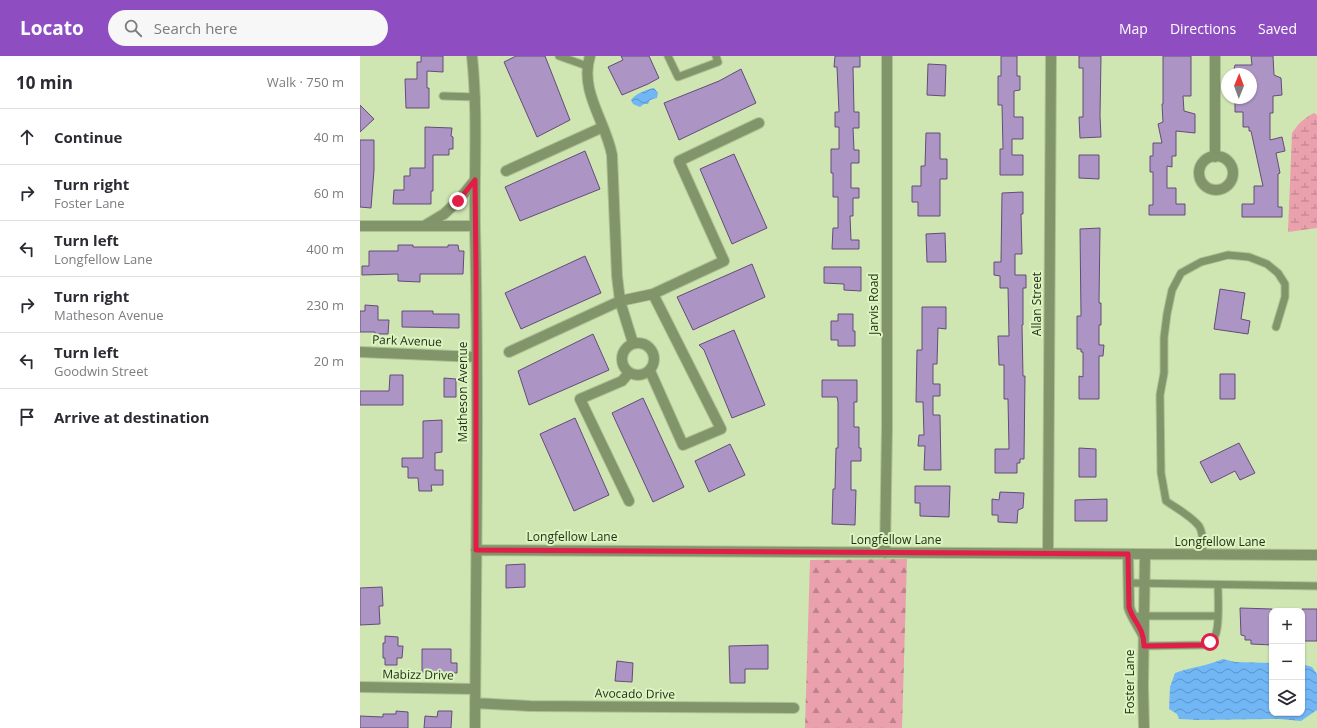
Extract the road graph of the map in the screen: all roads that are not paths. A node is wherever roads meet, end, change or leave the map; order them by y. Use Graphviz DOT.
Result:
graph roads {
  1 [pos="472,56"];
  2 [pos="559,56"];
  3 [pos="668,56"];
  4 [pos="716,56"];
  5 [pos="887,56"];
  6 [pos="1051,56"];
  7 [pos="1215,56"];
  8 [pos="589,61"];
  9 [pos="443,96"];
  10 [pos="476,97"];
  11 [pos="760,122"];
  12 [pos="603,127"];
  13 [pos="1215,157"];
  14 [pos="506,170"];
  15 [pos="475,180"];
  16 [pos="360,226"];
  17 [pos="424,226"];
  18 [pos="475,226"];
  19 [pos="653,294"];
  20 [pos="620,301"];
  21 [pos="1276,327"];
  22 [pos="634,343"];
  23 [pos="360,352"];
  24 [pos="509,352"];
  25 [pos="476,357"];
  26 [pos="650,371"];
  27 [pos="629,373"];
  28 [pos="629,501"];
  29 [pos="476,550"];
  30 [pos="885,553"];
  31 [pos="1048,553"];
  32 [pos="1128,554"];
  33 [pos="1145,554"];
  34 [pos="1202,555"];
  35 [pos="1317,555"];
  36 [pos="1128,583"];
  37 [pos="1145,584"];
  38 [pos="1218,585"];
  39 [pos="1317,586"];
  40 [pos="1133,616"];
  41 [pos="1144,616"];
  42 [pos="1217,616"];
  43 [pos="1144,641"];
  44 [pos="360,688"];
  45 [pos="475,689"];
  46 [pos="475,703"];
  47 [pos="794,708"];
  48 [pos="475,728"];
  49 [pos="1144,728"];
  1 -- 10 [label="street, Matheson Avenue"];
  2 -- 8 [label="lane"];
  3 -- 4 [label="lane"];
  5 -- 30 [label="street, Jarvis Road"];
  6 -- 31 [label="street, Allan Street"];
  7 -- 13 [label="street"];
  8 -- 12 [label="street"];
  9 -- 10 [label="lane"];
  10 -- 15 [label="street, Matheson Avenue"];
  11 -- 19 [label="street"];
  12 -- 14 [label="street"];
  12 -- 20 [label="street"];
  15 -- 17 [label="street"];
  15 -- 18 [label="street, Matheson Avenue"];
  16 -- 17 [label="street"];
  17 -- 18 [label="street"];
  18 -- 25 [label="street, Matheson Avenue"];
  19 -- 20 [label="street"];
  19 -- 26 [label="street"];
  20 -- 22 [label="street"];
  20 -- 24 [label="street"];
  21 -- 34 [label="lane"];
  22 -- 26 [label="street"];
  22 -- 27 [label="street"];
  23 -- 25 [label="street, Park Avenue"];
  25 -- 29 [label="street, Matheson Avenue"];
  26 -- 27 [label="street"];
  27 -- 28 [label="street"];
  29 -- 30 [label="street, Longfellow Lane"];
  29 -- 45 [label="street, Matheson Avenue"];
  30 -- 31 [label="street, Longfellow Lane"];
  31 -- 32 [label="street, Longfellow Lane"];
  32 -- 33 [label="street, Longfellow Lane"];
  32 -- 36 [label="street, Foster Lane"];
  33 -- 34 [label="street, Longfellow Lane"];
  33 -- 37 [label="street, Foster Lane"];
  34 -- 35 [label="street, Longfellow Lane"];
  36 -- 37 [label="lane"];
  36 -- 40 [label="street, Foster Lane"];
  37 -- 38 [label="lane"];
  37 -- 41 [label="street, Foster Lane"];
  38 -- 39 [label="lane"];
  38 -- 42 [label="lane"];
  40 -- 41 [label="lane"];
  40 -- 43 [label="street, Foster Lane"];
  41 -- 42 [label="lane"];
  41 -- 43 [label="street, Foster Lane"];
  42 -- 43 [label="lane"];
  43 -- 49 [label="street, Foster Lane"];
  44 -- 45 [label="street, Mabizz Drive"];
  45 -- 46 [label="street, Matheson Avenue"];
  46 -- 47 [label="street, Avocado Drive"];
  46 -- 48 [label="street, Matheson Avenue"];
}
